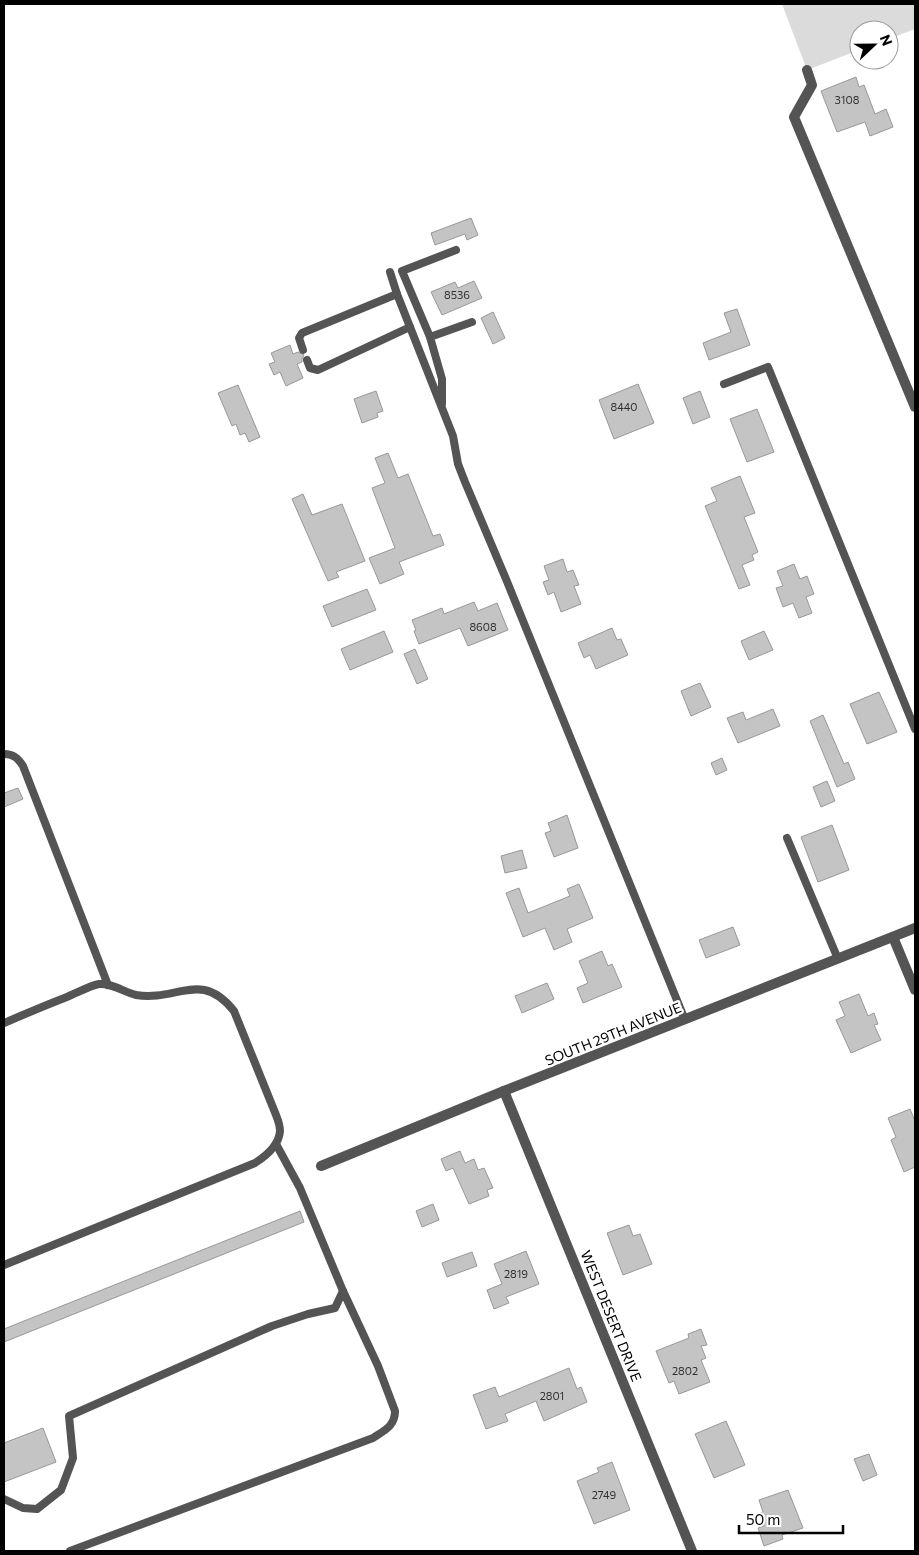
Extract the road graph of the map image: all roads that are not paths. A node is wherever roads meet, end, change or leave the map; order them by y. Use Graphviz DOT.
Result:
graph roads {
  1 [pos="807,70"];
  2 [pos="456,250"];
  3 [pos="390,272"];
  4 [pos="397,294"];
  5 [pos="472,322"];
  6 [pos="410,327"];
  7 [pos="430,337"];
  8 [pos="303,350"];
  9 [pos="307,360"];
  10 [pos="724,384"];
  11 [pos="442,406"];
  12 [pos="915,407"];
  13 [pos="915,729"];
  14 [pos="4,754"];
  15 [pos="787,838"];
  16 [pos="915,928"];
  17 [pos="894,937"];
  18 [pos="838,959"];
  19 [pos="108,985"];
  20 [pos="915,990"];
  21 [pos="685,1020"];
  22 [pos="4,1023"];
  23 [pos="504,1091"];
  24 [pos="276,1144"];
  25 [pos="321,1166"];
  26 [pos="4,1265"];
  27 [pos="343,1290"];
  28 [pos="4,1499"];
  29 [pos="70,1551"];
  30 [pos="692,1551"];
  1 -- 12 [label="street"];
  2 -- 7 [label="lane"];
  3 -- 4 [label="lane"];
  4 -- 6 [label="lane"];
  4 -- 8 [label="lane"];
  5 -- 7 [label="lane"];
  6 -- 9 [label="lane"];
  6 -- 11 [label="lane"];
  7 -- 11 [label="lane"];
  10 -- 13 [label="lane"];
  11 -- 21 [label="lane"];
  14 -- 19 [label="lane"];
  15 -- 18 [label="lane"];
  16 -- 17 [label="street, SOUTH 29TH AVENUE"];
  17 -- 18 [label="street, SOUTH 29TH AVENUE"];
  17 -- 20 [label="street"];
  18 -- 21 [label="street, SOUTH 29TH AVENUE"];
  19 -- 22 [label="lane"];
  19 -- 24 [label="lane"];
  21 -- 23 [label="street, SOUTH 29TH AVENUE"];
  23 -- 25 [label="street, SOUTH 29TH AVENUE"];
  23 -- 30 [label="street, WEST DESERT DRIVE"];
  24 -- 26 [label="lane"];
  24 -- 27 [label="lane"];
  27 -- 28 [label="lane"];
  27 -- 29 [label="lane"];
}
